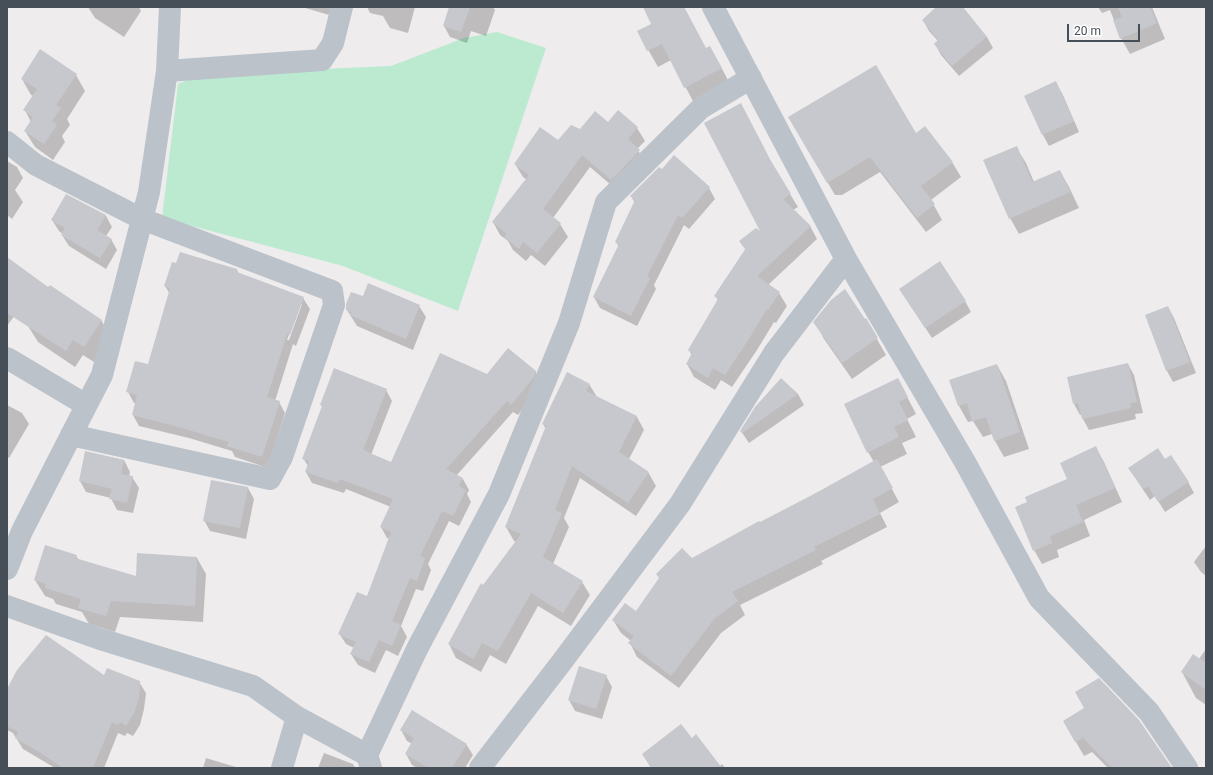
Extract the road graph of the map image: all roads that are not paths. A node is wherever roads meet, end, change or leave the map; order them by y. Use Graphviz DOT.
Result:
graph roads {
  1 [pos="170,7"];
  2 [pos="342,7"];
  3 [pos="713,7"];
  4 [pos="167,71"];
  5 [pos="750,78"];
  6 [pos="7,142"];
  7 [pos="142,219"];
  8 [pos="846,259"];
  9 [pos="7,358"];
  10 [pos="86,405"];
  11 [pos="71,435"];
  12 [pos="7,569"];
  13 [pos="7,606"];
  14 [pos="297,717"];
  15 [pos="369,762"];
  16 [pos="282,768"];
  17 [pos="480,768"];
  18 [pos="1187,768"];
  1 -- 4 [label="street"];
  2 -- 4 [label="street"];
  3 -- 5 [label="street"];
  4 -- 7 [label="street"];
  5 -- 8 [label="street"];
  5 -- 15 [label="street"];
  6 -- 7 [label="street"];
  7 -- 10 [label="street"];
  7 -- 11 [label="street"];
  8 -- 17 [label="street"];
  8 -- 18 [label="street"];
  9 -- 10 [label="street"];
  10 -- 11 [label="street"];
  11 -- 12 [label="street"];
  13 -- 14 [label="street"];
  14 -- 15 [label="street"];
  14 -- 16 [label="street"];
}
